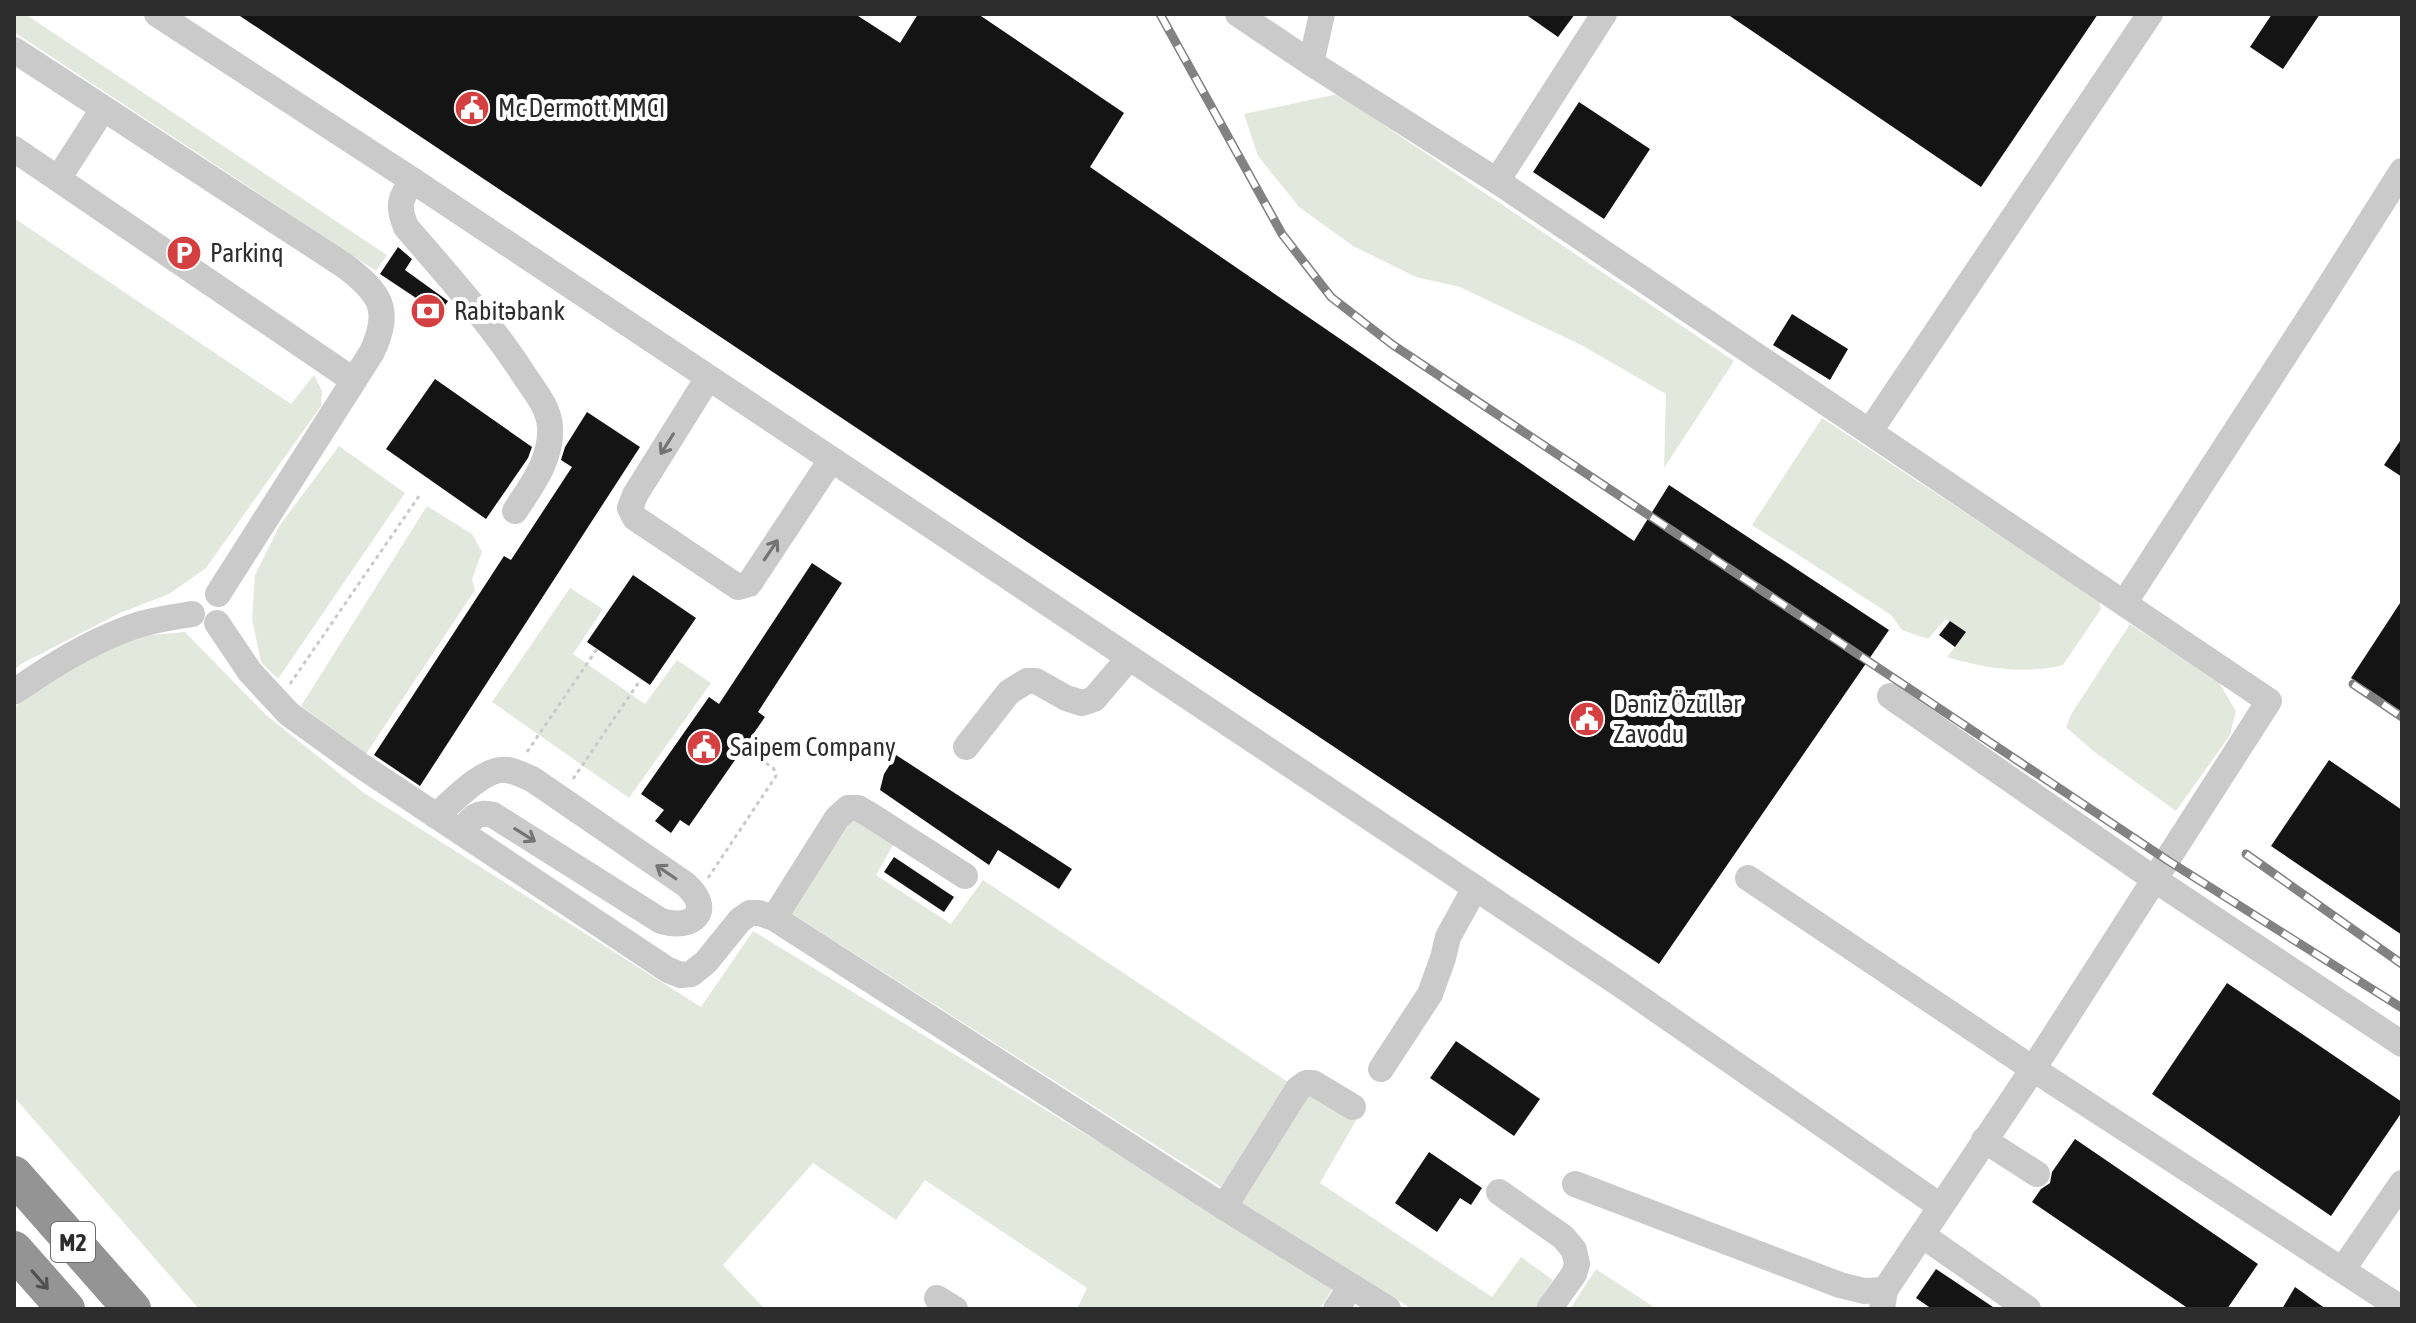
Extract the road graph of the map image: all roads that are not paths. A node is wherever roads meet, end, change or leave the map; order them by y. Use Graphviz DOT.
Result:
graph roads {
  1 [pos="157,14"];
  2 [pos="1238,14"];
  3 [pos="1322,14"];
  4 [pos="1604,14"];
  5 [pos="2150,14"];
  6 [pos="14,50"];
  7 [pos="1311,63"];
  8 [pos="103,109"];
  9 [pos="14,149"];
  10 [pos="2402,171"];
  11 [pos="58,179"];
  12 [pos="412,180"];
  13 [pos="1497,181"];
  14 [pos="708,378"];
  15 [pos="353,380"];
  16 [pos="1870,431"];
  17 [pos="831,460"];
  18 [pos="515,511"];
  19 [pos="218,594"];
  20 [pos="2125,602"];
  21 [pos="192,614"];
  22 [pos="217,623"];
  23 [pos="1129,658"];
  24 [pos="14,692"];
  25 [pos="1890,696"];
  26 [pos="966,747"];
  27 [pos="436,816"];
  28 [pos="461,832"];
  29 [pos="965,876"];
  30 [pos="1748,878"];
  31 [pos="2154,879"];
  32 [pos="1475,888"];
  33 [pos="774,918"];
  34 [pos="2402,1044"];
  35 [pos="1381,1069"];
  36 [pos="2033,1069"];
  37 [pos="1353,1107"];
  38 [pos="1984,1140"];
  39 [pos="2037,1174"];
  40 [pos="14,1175"];
  41 [pos="2402,1183"];
  42 [pos="1575,1184"];
  43 [pos="1499,1192"];
  44 [pos="1940,1206"];
  45 [pos="1224,1207"];
  46 [pos="1922,1235"];
  47 [pos="14,1250"];
  48 [pos="2343,1269"];
  49 [pos="1351,1286"];
  50 [pos="1884,1300"];
  51 [pos="66,1309"];
  52 [pos="132,1309"];
  53 [pos="1336,1309"];
  54 [pos="1388,1309"];
  55 [pos="1549,1309"];
  56 [pos="2028,1309"];
  57 [pos="2402,1309"];
  1 -- 12 [label="street"];
  2 -- 7 [label="street"];
  3 -- 7 [label="street"];
  4 -- 13 [label="street"];
  5 -- 16 [label="street"];
  6 -- 8 [label="street"];
  7 -- 13 [label="street"];
  8 -- 11 [label="street"];
  8 -- 15 [label="street"];
  9 -- 11 [label="street"];
  10 -- 20 [label="street"];
  11 -- 15 [label="street"];
  12 -- 14 [label="street"];
  12 -- 18 [label="street"];
  13 -- 16 [label="street"];
  14 -- 17 [label="street"];
  14 -- 17 [label="street, one-way"];
  15 -- 19 [label="street"];
  16 -- 20 [label="street"];
  17 -- 23 [label="street"];
  19 -- 21 [label="street"];
  19 -- 22 [label="street"];
  20 -- 31 [label="street"];
  21 -- 22 [label="street"];
  21 -- 24 [label="street"];
  22 -- 27 [label="street"];
  23 -- 26 [label="street"];
  23 -- 32 [label="street"];
  25 -- 31 [label="street"];
  27 -- 28 [label="street"];
  28 -- 27 [label="street, one-way"];
  28 -- 33 [label="street"];
  29 -- 33 [label="street"];
  30 -- 36 [label="street"];
  31 -- 34 [label="street"];
  31 -- 36 [label="street"];
  32 -- 35 [label="street"];
  32 -- 44 [label="street"];
  33 -- 45 [label="street"];
  36 -- 38 [label="street"];
  36 -- 48 [label="street"];
  37 -- 45 [label="street"];
  38 -- 39 [label="street"];
  38 -- 44 [label="street"];
  40 -- 52 [label="highway, M2"];
  41 -- 48 [label="street"];
  42 -- 50 [label="street"];
  43 -- 55 [label="street"];
  44 -- 46 [label="street"];
  45 -- 49 [label="street"];
  46 -- 50 [label="street"];
  46 -- 56 [label="street"];
  47 -- 51 [label="highway, M2, one-way"];
  48 -- 57 [label="street"];
  49 -- 53 [label="street"];
  49 -- 54 [label="street"];
}
